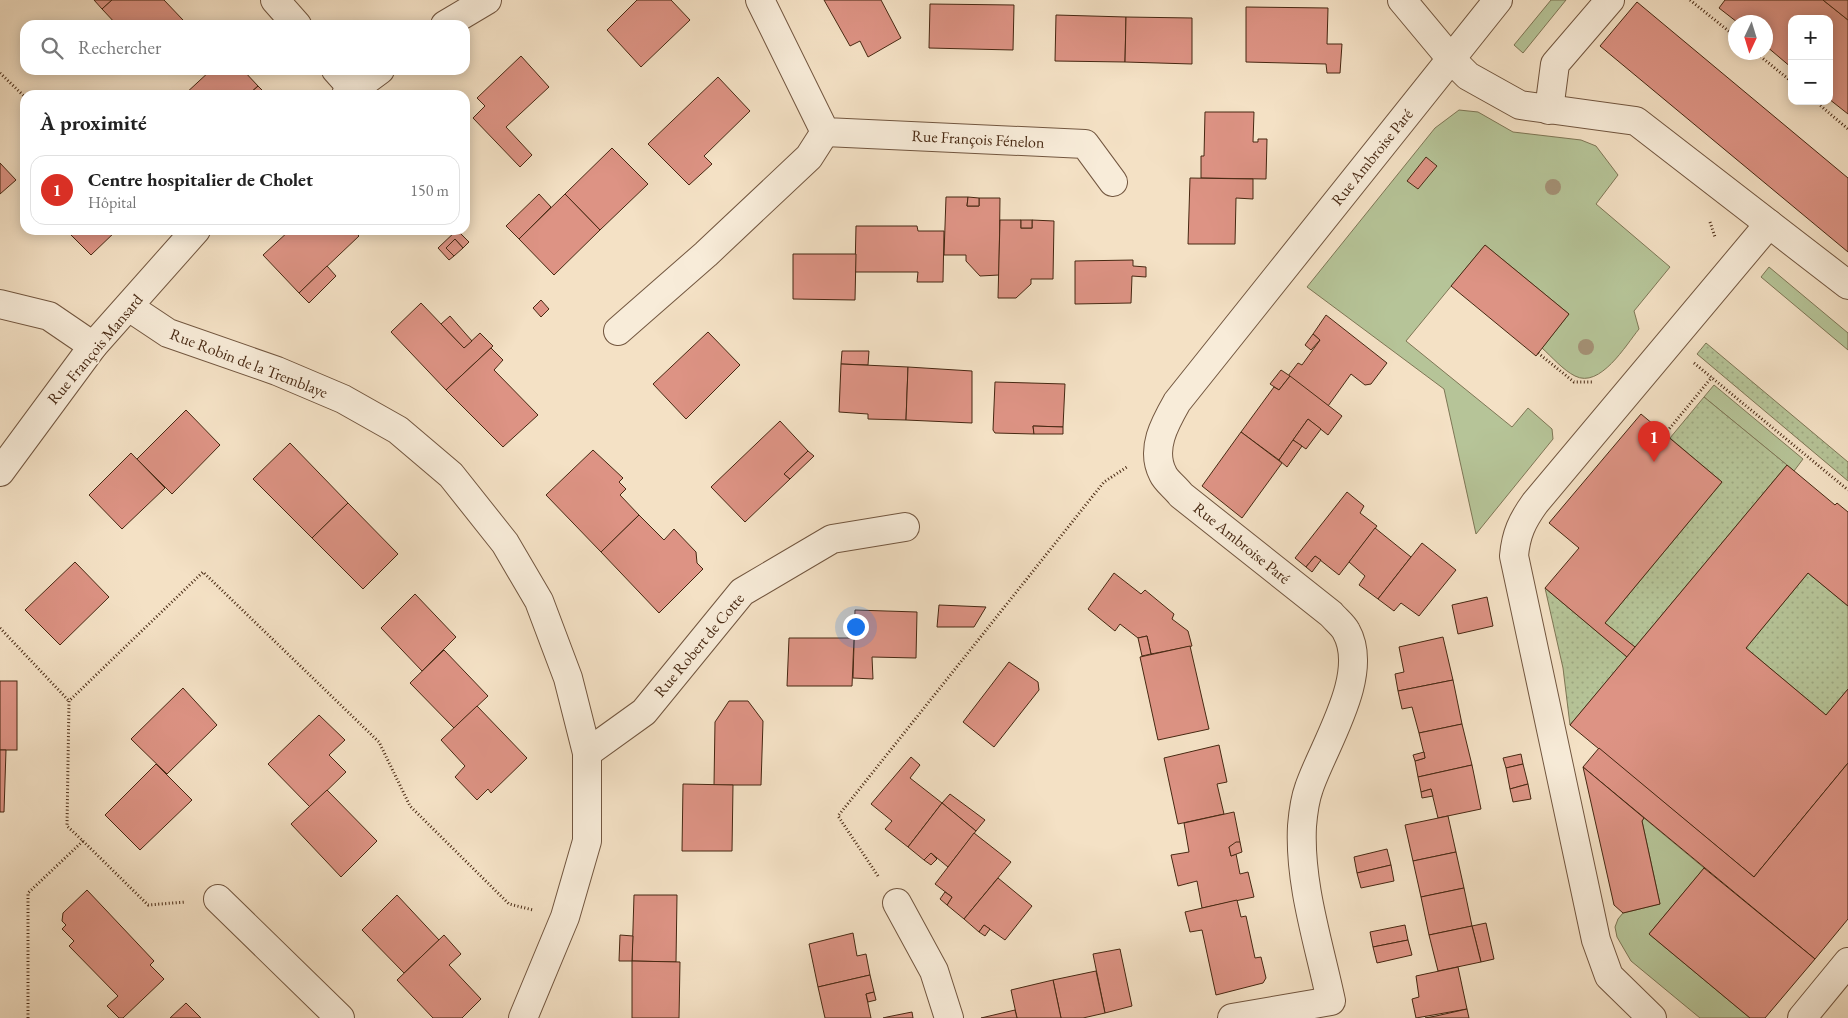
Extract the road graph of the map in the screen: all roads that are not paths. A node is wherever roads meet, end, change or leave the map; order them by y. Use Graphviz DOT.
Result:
graph roads {
  1 [pos="275,0"];
  2 [pos="487,0"];
  3 [pos="760,0"];
  4 [pos="1402,0"];
  5 [pos="1498,0"];
  6 [pos="1610,0"];
  7 [pos="293,20"];
  8 [pos="453,20"];
  9 [pos="1452,60"];
  10 [pos="368,75"];
  11 [pos="345,85"];
  12 [pos="1549,110"];
  13 [pos="825,132"];
  14 [pos="1113,182"];
  15 [pos="1769,224"];
  16 [pos="192,235"];
  17 [pos="1848,285"];
  18 [pos="0,304"];
  19 [pos="129,307"];
  20 [pos="618,331"];
  21 [pos="93,346"];
  22 [pos="0,472"];
  23 [pos="905,527"];
  24 [pos="587,753"];
  25 [pos="218,899"];
  26 [pos="897,903"];
  27 [pos="1848,962"];
  28 [pos="1333,1009"];
  29 [pos="340,1018"];
  30 [pos="523,1018"];
  31 [pos="949,1018"];
  32 [pos="1232,1018"];
  33 [pos="1652,1018"];
  34 [pos="1802,1018"];
  1 -- 7 [label="street"];
  2 -- 8 [label="street"];
  3 -- 13 [label="street"];
  4 -- 9 [label="street"];
  5 -- 9 [label="street, Rue Ambroise Paré"];
  6 -- 12 [label="street"];
  9 -- 12 [label="street"];
  9 -- 28 [label="street, Rue Ambroise Paré"];
  10 -- 11 [label="street"];
  12 -- 15 [label="street"];
  13 -- 14 [label="street, Rue François Fénelon"];
  13 -- 20 [label="street"];
  15 -- 17 [label="street"];
  15 -- 33 [label="street"];
  16 -- 19 [label="street, Rue François Mansard"];
  18 -- 21 [label="street"];
  19 -- 21 [label="street, Rue François Mansard"];
  19 -- 24 [label="street, Rue Robin de la Tremblaye"];
  21 -- 22 [label="street, Rue François Mansard"];
  23 -- 24 [label="street, Rue Robert de Cotte"];
  24 -- 30 [label="street, Rue Robin de la Tremblaye"];
  25 -- 29 [label="street"];
  26 -- 31 [label="street"];
  27 -- 34 [label="street"];
  28 -- 32 [label="street, Rue Ambroise Paré"];
}
